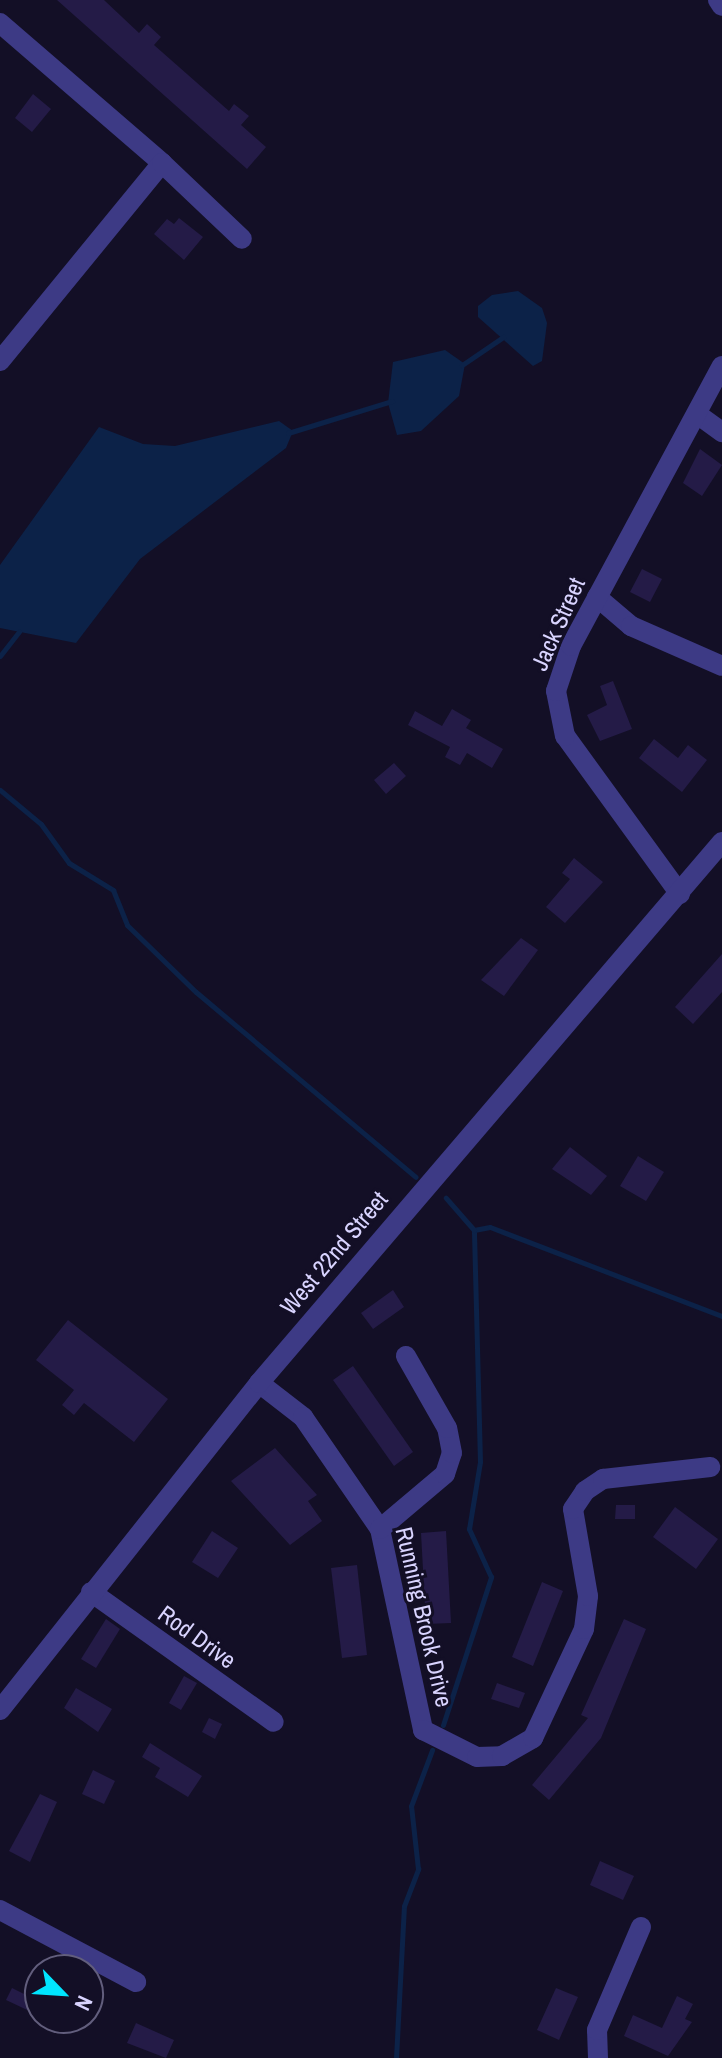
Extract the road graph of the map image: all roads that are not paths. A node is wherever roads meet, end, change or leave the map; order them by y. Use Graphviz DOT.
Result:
graph roads {
  1 [pos="718,0"];
  2 [pos="722,6"];
  3 [pos="0,23"];
  4 [pos="162,163"];
  5 [pos="242,239"];
  6 [pos="0,361"];
  7 [pos="722,366"];
  8 [pos="697,414"];
  9 [pos="722,432"];
  10 [pos="597,597"];
  11 [pos="722,666"];
  12 [pos="722,842"];
  13 [pos="680,894"];
  14 [pos="406,1356"];
  15 [pos="259,1383"];
  16 [pos="710,1467"];
  17 [pos="380,1529"];
  18 [pos="91,1592"];
  19 [pos="0,1710"];
  20 [pos="274,1722"];
  21 [pos="0,1910"];
  22 [pos="641,1927"];
  23 [pos="136,1982"];
  24 [pos="598,2058"];
  1 -- 2 [label="street"];
  3 -- 4 [label="street"];
  4 -- 5 [label="street"];
  4 -- 6 [label="street"];
  7 -- 8 [label="street, Jack Street"];
  8 -- 9 [label="street"];
  8 -- 10 [label="street, Jack Street"];
  10 -- 11 [label="street"];
  10 -- 13 [label="street, Jack Street"];
  12 -- 13 [label="street, West 22nd Street"];
  13 -- 15 [label="street, West 22nd Street"];
  14 -- 17 [label="street"];
  15 -- 17 [label="street, Running Brook Drive"];
  15 -- 18 [label="street, West 22nd Street"];
  16 -- 17 [label="street, Running Brook Drive"];
  18 -- 19 [label="street, West 22nd Street"];
  18 -- 20 [label="street, Rod Drive"];
  21 -- 23 [label="street"];
  22 -- 24 [label="street"];
}
